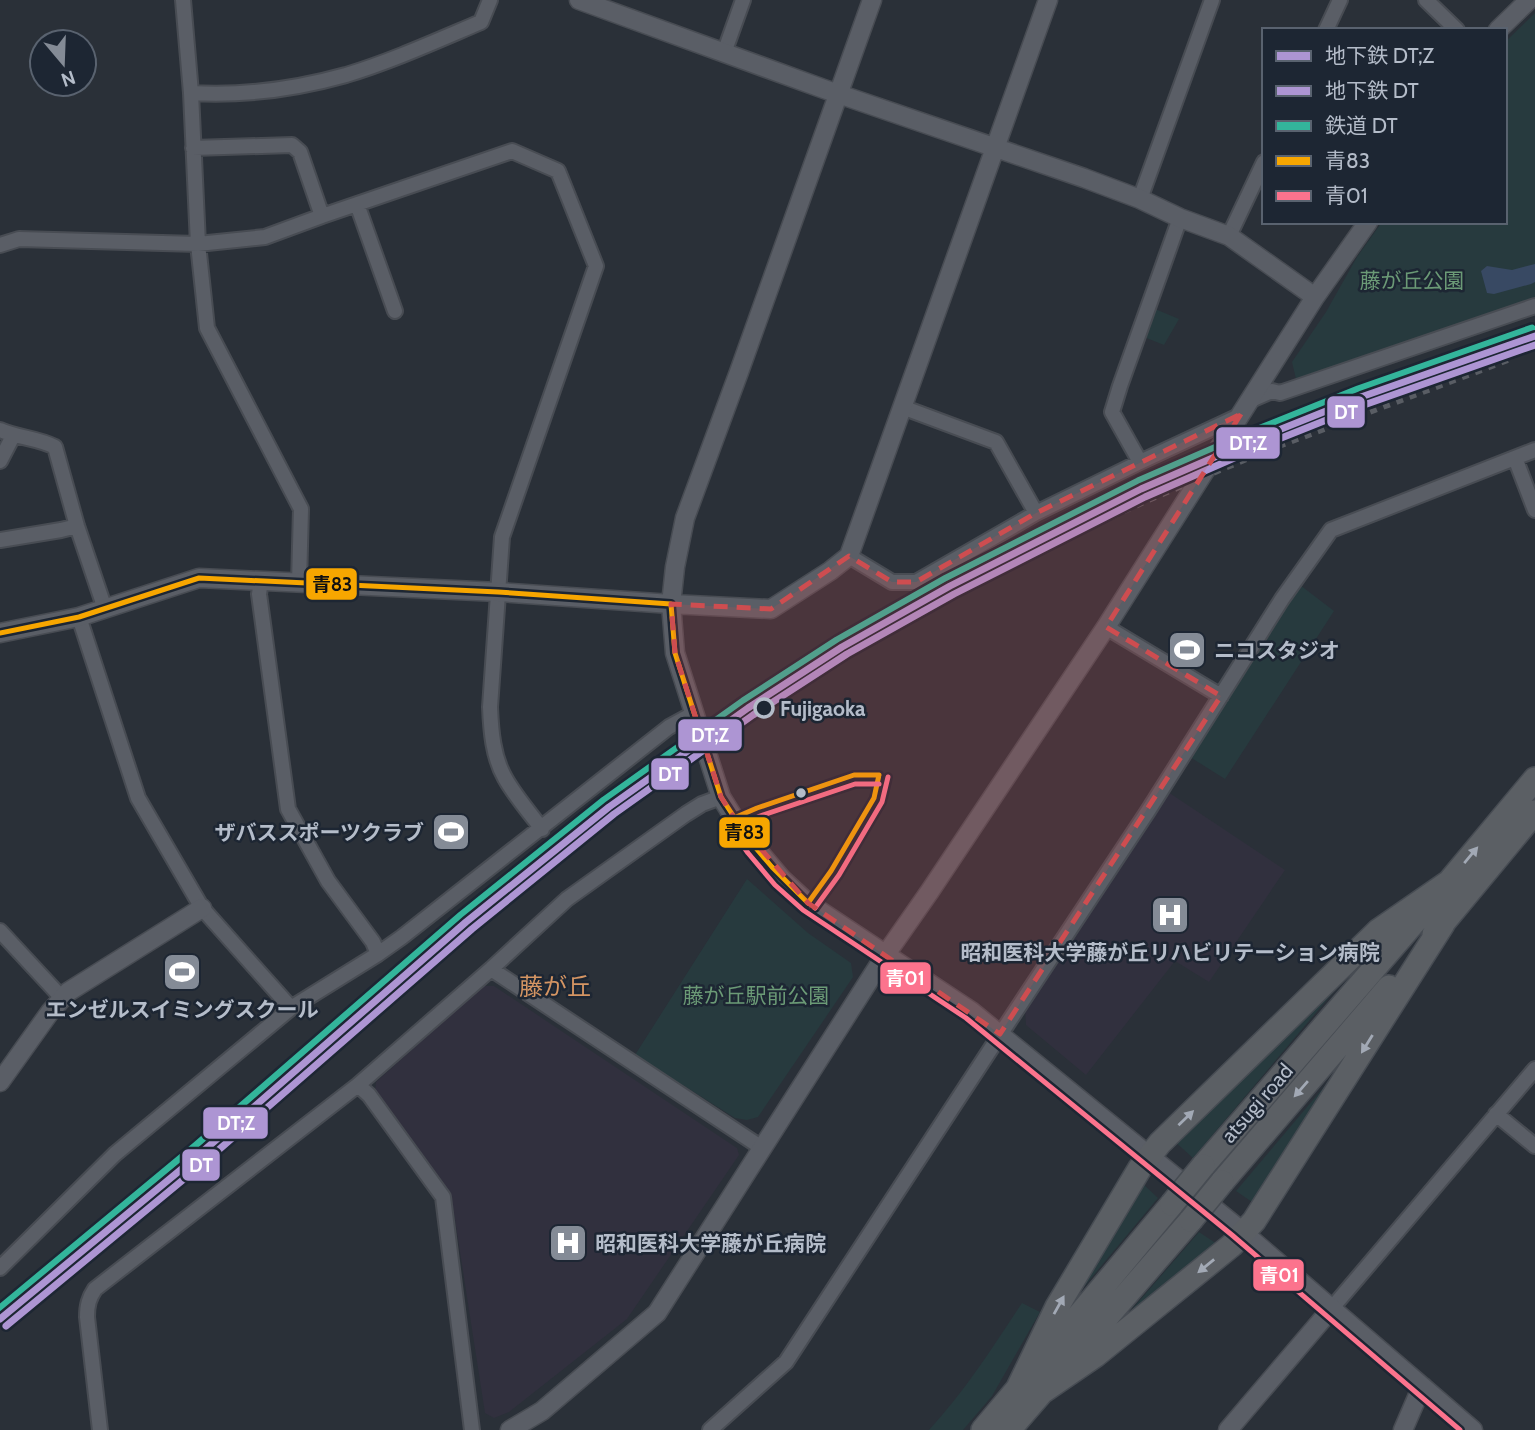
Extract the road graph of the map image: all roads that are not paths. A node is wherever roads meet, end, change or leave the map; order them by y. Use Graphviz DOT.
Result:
graph roads {
  1 [pos="183,0"];
  2 [pos="490,0"];
  3 [pos="579,0"];
  4 [pos="743,0"];
  5 [pos="872,0"];
  6 [pos="1048,0"];
  7 [pos="1212,0"];
  8 [pos="1340,0"];
  9 [pos="1426,0"];
  10 [pos="1529,0"];
  11 [pos="1327,28"];
  12 [pos="1455,28"];
  13 [pos="1500,28"];
  14 [pos="724,54"];
  15 [pos="191,93"];
  16 [pos="838,93"];
  17 [pos="193,148"];
  18 [pos="995,148"];
  19 [pos="1262,166"];
  20 [pos="1140,199"];
  21 [pos="357,204"];
  22 [pos="322,216"];
  23 [pos="1180,218"];
  24 [pos="1367,224"];
  25 [pos="1229,236"];
  26 [pos="198,244"];
  27 [pos="0,245"];
  28 [pos="1315,297"];
  29 [pos="1535,306"];
  30 [pos="395,311"];
  31 [pos="902,407"];
  32 [pos="1246,407"];
  33 [pos="7,433"];
  34 [pos="1535,450"];
  35 [pos="1515,458"];
  36 [pos="0,461"];
  37 [pos="1140,462"];
  38 [pos="1535,510"];
  39 [pos="1036,513"];
  40 [pos="77,526"];
  41 [pos="0,540"];
  42 [pos="849,556"];
  43 [pos="261,581"];
  44 [pos="299,583"];
  45 [pos="498,592"];
  46 [pos="671,604"];
  47 [pos="105,609"];
  48 [pos="79,617"];
  49 [pos="1106,627"];
  50 [pos="0,633"];
  51 [pos="1221,696"];
  52 [pos="693,714"];
  53 [pos="1535,779"];
  54 [pos="721,797"];
  55 [pos="1535,812"];
  56 [pos="541,829"];
  57 [pos="1449,882"];
  58 [pos="202,908"];
  59 [pos="1443,924"];
  60 [pos="0,931"];
  61 [pos="378,954"];
  62 [pos="886,954"];
  63 [pos="491,969"];
  64 [pos="62,998"];
  65 [pos="291,1008"];
  66 [pos="1000,1034"];
  67 [pos="1535,1069"];
  68 [pos="0,1082"];
  69 [pos="358,1085"];
  70 [pos="1496,1114"];
  71 [pos="1535,1146"];
  72 [pos="762,1148"];
  73 [pos="1150,1155"];
  74 [pos="1243,1233"];
  75 [pos="0,1268"];
  76 [pos="1332,1308"];
  77 [pos="1422,1386"];
  78 [pos="1029,1391"];
  79 [pos="717,1428"];
  80 [pos="100,1430"];
  81 [pos="472,1430"];
  82 [pos="510,1430"];
  83 [pos="983,1430"];
  84 [pos="1009,1430"];
  85 [pos="1228,1430"];
  86 [pos="1403,1430"];
  87 [pos="1473,1430"];
  1 -- 15 [label="street"];
  2 -- 15 [label="street"];
  3 -- 14 [label="street"];
  4 -- 14 [label="street"];
  5 -- 16 [label="street"];
  6 -- 18 [label="street"];
  7 -- 20 [label="street"];
  8 -- 11 [label="street"];
  9 -- 12 [label="street"];
  10 -- 13 [label="street"];
  14 -- 16 [label="street"];
  15 -- 17 [label="street"];
  16 -- 18 [label="street"];
  16 -- 46 [label="street"];
  17 -- 22 [label="street"];
  17 -- 26 [label="street"];
  18 -- 20 [label="street"];
  18 -- 31 [label="street"];
  19 -- 25 [label="street"];
  20 -- 23 [label="street"];
  21 -- 22 [label="street"];
  21 -- 30 [label="street"];
  21 -- 45 [label="street"];
  22 -- 26 [label="street"];
  23 -- 25 [label="street"];
  23 -- 37 [label="street"];
  24 -- 28 [label="street"];
  25 -- 28 [label="street"];
  26 -- 27 [label="street"];
  26 -- 44 [label="street"];
  28 -- 32 [label="street"];
  29 -- 32 [label="street"];
  31 -- 39 [label="street"];
  31 -- 42 [label="street"];
  32 -- 37 [label="street"];
  32 -- 49 [label="street"];
  33 -- 36 [label="street"];
  33 -- 40 [label="street"];
  34 -- 35 [label="street"];
  35 -- 38 [label="street"];
  35 -- 51 [label="street"];
  37 -- 39 [label="street"];
  39 -- 42 [label="street"];
  40 -- 41 [label="street"];
  40 -- 47 [label="street"];
  42 -- 46 [label="street"];
  43 -- 44 [label="street"];
  43 -- 47 [label="street"];
  43 -- 61 [label="street"];
  44 -- 45 [label="street"];
  45 -- 46 [label="street"];
  45 -- 56 [label="street"];
  46 -- 52 [label="street"];
  47 -- 48 [label="street"];
  48 -- 50 [label="street"];
  48 -- 58 [label="street"];
  49 -- 51 [label="street"];
  49 -- 62 [label="street"];
  51 -- 66 [label="street"];
  52 -- 54 [label="street"];
  52 -- 56 [label="street"];
  57 -- 53 [label="highway, atsugi road, one-way"];
  54 -- 62 [label="street"];
  54 -- 63 [label="street"];
  55 -- 59 [label="highway, atsugi road"];
  56 -- 61 [label="street"];
  73 -- 57 [label="highway, one-way"];
  57 -- 78 [label="highway, atsugi road, bridge"];
  58 -- 64 [label="street"];
  58 -- 65 [label="street"];
  59 -- 74 [label="highway, one-way"];
  59 -- 78 [label="highway, atsugi road, one-way, bridge"];
  60 -- 64 [label="street"];
  61 -- 65 [label="street"];
  62 -- 66 [label="street"];
  62 -- 72 [label="street"];
  63 -- 69 [label="street"];
  63 -- 72 [label="street"];
  64 -- 68 [label="street"];
  65 -- 75 [label="street"];
  66 -- 73 [label="street"];
  66 -- 79 [label="street"];
  67 -- 70 [label="street"];
  69 -- 80 [label="street"];
  69 -- 81 [label="street"];
  70 -- 71 [label="street"];
  70 -- 76 [label="street"];
  72 -- 82 [label="street"];
  73 -- 74 [label="street"];
  78 -- 73 [label="highway, one-way"];
  74 -- 76 [label="street"];
  74 -- 78 [label="highway, one-way"];
  76 -- 77 [label="street"];
  76 -- 85 [label="street"];
  77 -- 86 [label="street"];
  77 -- 87 [label="street"];
  78 -- 83 [label="highway, atsugi road"];
  78 -- 84 [label="highway, atsugi road"];
}
